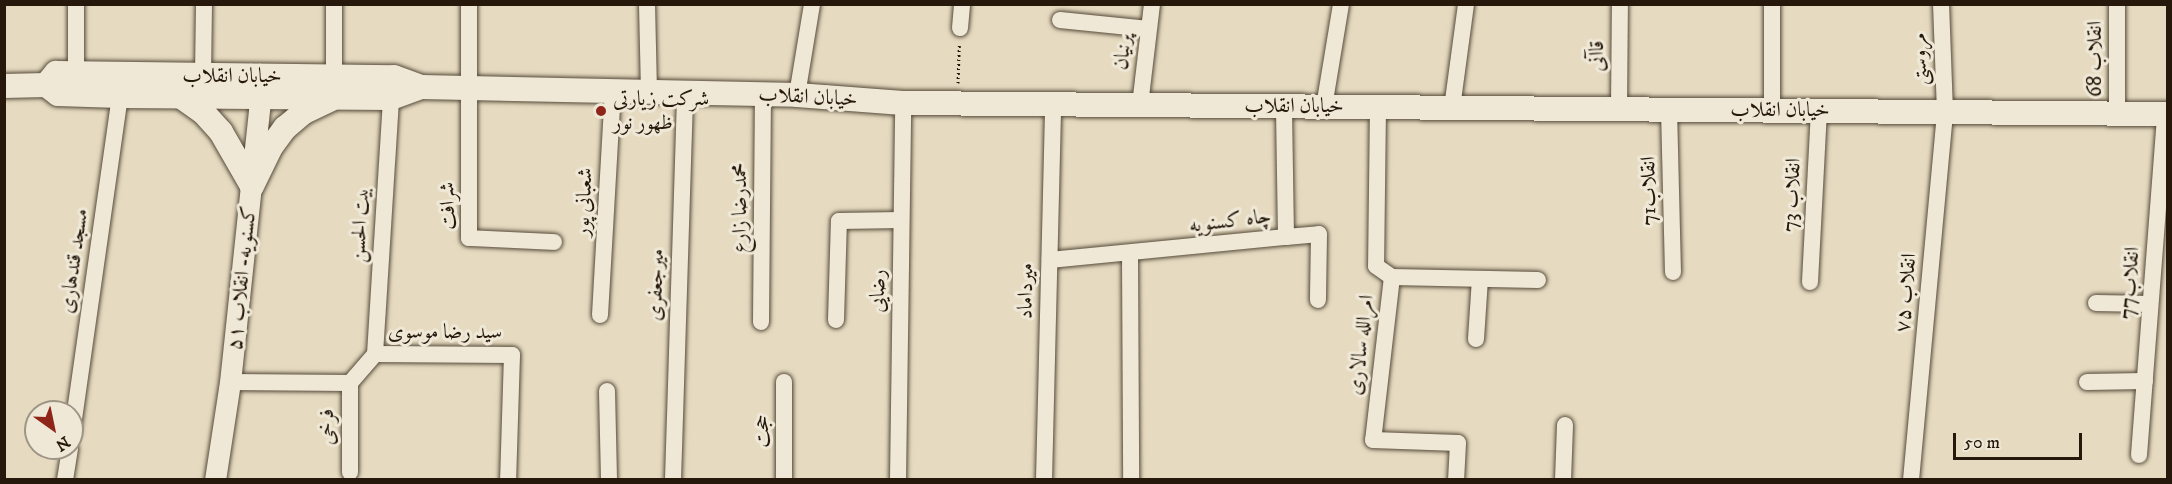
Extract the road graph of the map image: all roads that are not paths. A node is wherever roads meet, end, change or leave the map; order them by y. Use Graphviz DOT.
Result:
graph roads {
  1 [pos="76,4"];
  2 [pos="204,4"];
  3 [pos="334,4"];
  4 [pos="469,4"];
  5 [pos="647,4"];
  6 [pos="812,4"];
  7 [pos="962,4"];
  8 [pos="1152,4"];
  9 [pos="1341,4"];
  10 [pos="1466,4"];
  11 [pos="1620,4"];
  12 [pos="1773,4"];
  13 [pos="1941,4"];
  14 [pos="2117,4"];
  15 [pos="1060,20"];
  16 [pos="960,28"];
  17 [pos="1149,29"];
  18 [pos="76,74"];
  19 [pos="203,76"];
  20 [pos="46,85"];
  21 [pos="4,86"];
  22 [pos="262,87"];
  23 [pos="334,87"];
  24 [pos="421,87"];
  25 [pos="468,88"];
  26 [pos="613,91"];
  27 [pos="649,92"];
  28 [pos="685,93"];
  29 [pos="763,94"];
  30 [pos="797,95"];
  31 [pos="120,96"];
  32 [pos="180,96"];
  33 [pos="391,98"];
  34 [pos="903,103"];
  35 [pos="1053,104"];
  36 [pos="1140,105"];
  37 [pos="1284,107"];
  38 [pos="1324,107"];
  39 [pos="1378,107"];
  40 [pos="1452,108"];
  41 [pos="1619,109"];
  42 [pos="1669,109"];
  43 [pos="1772,110"];
  44 [pos="1819,111"];
  45 [pos="1945,112"];
  46 [pos="2117,113"];
  47 [pos="2166,114"];
  48 [pos="252,186"];
  49 [pos="901,220"];
  50 [pos="1286,237"];
  51 [pos="555,242"];
  52 [pos="1130,255"];
  53 [pos="1050,260"];
  54 [pos="1673,272"];
  55 [pos="1392,277"];
  56 [pos="1480,279"];
  57 [pos="1538,280"];
  58 [pos="1810,282"];
  59 [pos="1318,300"];
  60 [pos="2096,303"];
  61 [pos="2151,304"];
  62 [pos="600,315"];
  63 [pos="836,320"];
  64 [pos="761,322"];
  65 [pos="1476,339"];
  66 [pos="375,354"];
  67 [pos="2145,381"];
  68 [pos="230,382"];
  69 [pos="784,382"];
  70 [pos="2087,382"];
  71 [pos="350,383"];
  72 [pos="607,391"];
  73 [pos="77,400"];
  74 [pos="1565,425"];
  75 [pos="2139,455"];
  76 [pos="68,460"];
  77 [pos="350,472"];
  78 [pos="65,480"];
  79 [pos="215,480"];
  80 [pos="508,480"];
  81 [pos="609,480"];
  82 [pos="673,480"];
  83 [pos="784,480"];
  84 [pos="898,480"];
  85 [pos="1044,480"];
  86 [pos="1131,480"];
  87 [pos="1456,480"];
  88 [pos="1563,480"];
  89 [pos="1911,480"];
  1 -- 18 [label="street"];
  2 -- 19 [label="street"];
  3 -- 23 [label="street"];
  4 -- 25 [label="street"];
  5 -- 27 [label="street"];
  6 -- 30 [label="street"];
  7 -- 16 [label="street"];
  8 -- 17 [label="street, پرنیان"];
  9 -- 38 [label="street"];
  10 -- 40 [label="street"];
  11 -- 41 [label="street, قاآنی"];
  12 -- 43 [label="street"];
  13 -- 45 [label="street, مروستی"];
  14 -- 46 [label="street, انقلاب 68"];
  15 -- 17 [label="street"];
  17 -- 36 [label="street, پرنیان"];
  18 -- 19 [label="main road, خیابان انقلاب"];
  18 -- 20 [label="main road, خیابان انقلاب"];
  19 -- 22 [label="main road, خیابان انقلاب"];
  20 -- 21 [label="main road, خیابان انقلاب"];
  20 -- 31 [label="main road, خیابان انقلاب"];
  22 -- 23 [label="main road, خیابان انقلاب"];
  22 -- 32 [label="main road, خیابان انقلاب"];
  22 -- 48 [label="street, کسنویه- انقلاب ۵۱"];
  23 -- 24 [label="main road, خیابان انقلاب"];
  23 -- 33 [label="main road, خیابان انقلاب"];
  23 -- 48 [label="main road"];
  24 -- 25 [label="main road, خیابان انقلاب"];
  24 -- 33 [label="main road, خیابان انقلاب"];
  25 -- 26 [label="main road, خیابان انقلاب"];
  25 -- 51 [label="street, شرافت"];
  26 -- 27 [label="main road, خیابان انقلاب"];
  26 -- 62 [label="street, شعبانی پور"];
  27 -- 28 [label="main road, خیابان انقلاب"];
  28 -- 29 [label="main road, خیابان انقلاب"];
  28 -- 82 [label="street, میرجعفری"];
  29 -- 30 [label="main road, خیابان انقلاب"];
  29 -- 64 [label="street, محمدرضا زارع"];
  30 -- 34 [label="main road, خیابان انقلاب"];
  31 -- 32 [label="main road, خیابان انقلاب"];
  31 -- 73 [label="street, مسجد قندهاری"];
  32 -- 48 [label="main road"];
  33 -- 66 [label="street, بیت الحسن"];
  34 -- 35 [label="main road, خیابان انقلاب"];
  34 -- 49 [label="street, رضایی"];
  35 -- 36 [label="main road, خیابان انقلاب"];
  35 -- 53 [label="street, میرداماد"];
  36 -- 37 [label="main road, خیابان انقلاب"];
  37 -- 38 [label="main road, خیابان انقلاب"];
  37 -- 50 [label="street, چاه کسنویه"];
  38 -- 39 [label="main road, خیابان انقلاب"];
  39 -- 40 [label="main road, خیابان انقلاب"];
  39 -- 55 [label="street, امرالله سالاری"];
  40 -- 41 [label="main road, خیابان انقلاب"];
  41 -- 42 [label="main road, خیابان انقلاب"];
  42 -- 43 [label="main road, خیابان انقلاب"];
  42 -- 54 [label="street, انقلاب71"];
  43 -- 44 [label="main road, خیابان انقلاب"];
  44 -- 45 [label="main road, خیابان انقلاب"];
  44 -- 58 [label="street, انقلاب 73"];
  45 -- 46 [label="main road, خیابان انقلاب"];
  45 -- 89 [label="street, انقلاب ۷۵"];
  46 -- 47 [label="main road, خیابان انقلاب"];
  47 -- 61 [label="street, انقلاب77"];
  48 -- 68 [label="street, کسنویه- انقلاب ۵۱"];
  49 -- 63 [label="street"];
  49 -- 84 [label="street, رضایی"];
  50 -- 52 [label="street, چاه کسنویه"];
  50 -- 59 [label="street"];
  52 -- 53 [label="street, چاه کسنویه"];
  52 -- 86 [label="street"];
  53 -- 85 [label="street, میرداماد"];
  55 -- 56 [label="street"];
  55 -- 87 [label="street, امرالله سالاری"];
  56 -- 57 [label="street"];
  56 -- 65 [label="street"];
  60 -- 61 [label="street"];
  61 -- 67 [label="street, انقلاب77"];
  66 -- 71 [label="street, سید رضا موسوی"];
  66 -- 80 [label="street, سید رضا موسوی"];
  67 -- 70 [label="street"];
  67 -- 75 [label="street, انقلاب77"];
  68 -- 71 [label="street"];
  68 -- 79 [label="street, کسنویه- انقلاب ۵۱"];
  69 -- 83 [label="street, حجت"];
  71 -- 77 [label="street, فرخی"];
  72 -- 81 [label="street"];
  74 -- 88 [label="street"];
  76 -- 78 [label="street"];
}
